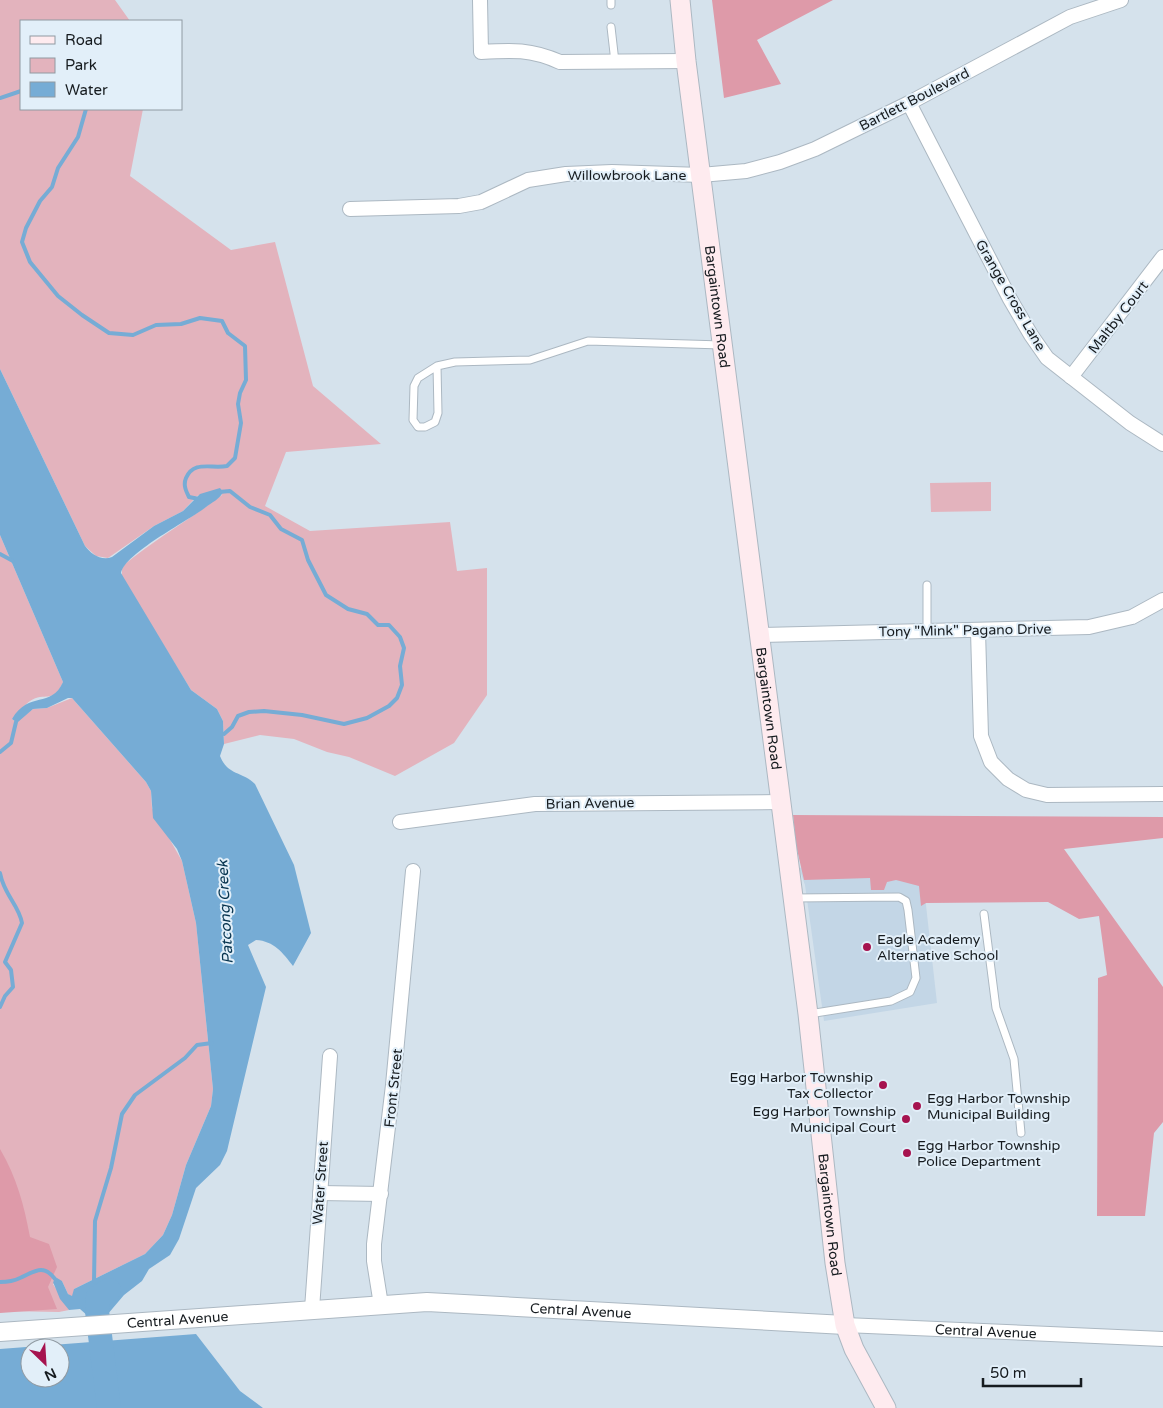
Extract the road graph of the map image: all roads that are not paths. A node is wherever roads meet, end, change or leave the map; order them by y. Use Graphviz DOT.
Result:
graph roads {
  1 [pos="480,0"];
  2 [pos="680,0"];
  3 [pos="1121,0"];
  4 [pos="611,27"];
  5 [pos="686,61"];
  6 [pos="615,62"];
  7 [pos="909,103"];
  8 [pos="700,175"];
  9 [pos="350,209"];
  10 [pos="1163,257"];
  11 [pos="723,345"];
  12 [pos="437,366"];
  13 [pos="1071,377"];
  14 [pos="1163,444"];
  15 [pos="927,585"];
  16 [pos="1163,600"];
  17 [pos="978,630"];
  18 [pos="927,632"];
  19 [pos="760,634"];
  20 [pos="1163,794"];
  21 [pos="781,802"];
  22 [pos="400,822"];
  23 [pos="412,871"];
  24 [pos="793,898"];
  25 [pos="984,914"];
  26 [pos="808,1014"];
  27 [pos="330,1056"];
  28 [pos="1021,1133"];
  29 [pos="320,1193"];
  30 [pos="381,1194"];
  31 [pos="381,1305"];
  32 [pos="312,1309"];
  33 [pos="846,1325"];
  34 [pos="0,1332"];
  35 [pos="1163,1340"];
  36 [pos="886,1408"];
  1 -- 6 [label="street"];
  2 -- 5 [label="main road, Bargaintown Road"];
  3 -- 7 [label="street, Bartlett Boulevard"];
  4 -- 6 [label="lane"];
  5 -- 6 [label="street"];
  5 -- 8 [label="main road, Bargaintown Road"];
  7 -- 8 [label="street, Bartlett Boulevard"];
  7 -- 13 [label="street, Grange Cross Lane"];
  8 -- 9 [label="street, Willowbrook Lane"];
  8 -- 11 [label="main road, Bargaintown Road"];
  10 -- 13 [label="street, Maltby Court"];
  11 -- 12 [label="lane"];
  11 -- 19 [label="main road, Bargaintown Road"];
  12 -- 12 [label="lane"];
  13 -- 14 [label="street, Grange Cross Lane"];
  15 -- 18 [label="lane"];
  16 -- 17 [label="street, Tony \"Mink\" Pagano Drive"];
  17 -- 18 [label="street, Tony \"Mink\" Pagano Drive"];
  17 -- 20 [label="street"];
  18 -- 19 [label="street, Tony \"Mink\" Pagano Drive"];
  19 -- 21 [label="main road, Bargaintown Road"];
  21 -- 22 [label="street, Brian Avenue"];
  21 -- 24 [label="main road, Bargaintown Road"];
  23 -- 30 [label="street, Front Street"];
  24 -- 26 [label="main road, Bargaintown Road"];
  24 -- 26 [label="lane"];
  25 -- 28 [label="lane"];
  26 -- 33 [label="main road, Bargaintown Road"];
  27 -- 29 [label="street, Water Street"];
  29 -- 30 [label="street"];
  29 -- 32 [label="street, Water Street"];
  30 -- 31 [label="street, Front Street"];
  31 -- 32 [label="street, Central Avenue"];
  31 -- 33 [label="street, Central Avenue"];
  32 -- 34 [label="street, Central Avenue"];
  33 -- 35 [label="street, Central Avenue"];
  33 -- 36 [label="main road, Bargaintown Road"];
}
